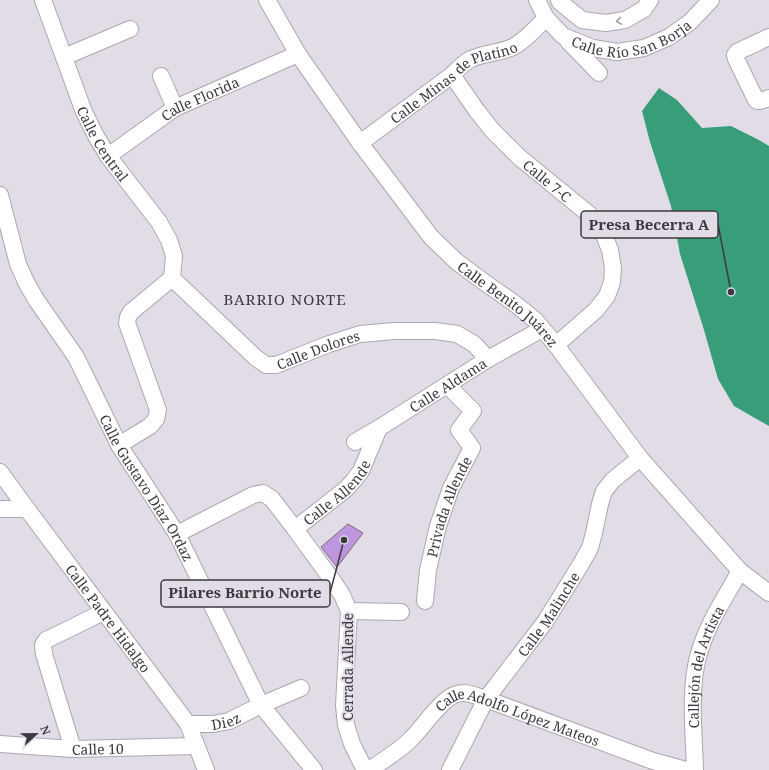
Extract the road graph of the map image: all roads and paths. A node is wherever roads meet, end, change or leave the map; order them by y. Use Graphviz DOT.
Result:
graph roads {
  1 [pos="43,0"];
  2 [pos="267,0"];
  3 [pos="537,0"];
  4 [pos="559,0"];
  5 [pos="650,0"];
  6 [pos="711,0"];
  7 [pos="546,18"];
  8 [pos="130,29"];
  9 [pos="563,36"];
  10 [pos="769,37"];
  11 [pos="298,54"];
  12 [pos="64,57"];
  13 [pos="599,73"];
  14 [pos="452,75"];
  15 [pos="161,76"];
  16 [pos="764,100"];
  17 [pos="175,108"];
  18 [pos="360,143"];
  19 [pos="108,156"];
  20 [pos="0,195"];
  21 [pos="172,278"];
  22 [pos="542,329"];
  23 [pos="556,345"];
  24 [pos="488,359"];
  25 [pos="447,385"];
  26 [pos="379,428"];
  27 [pos="355,442"];
  28 [pos="119,445"];
  29 [pos="640,458"];
  30 [pos="0,472"];
  31 [pos="0,509"];
  32 [pos="27,509"];
  33 [pos="295,529"];
  34 [pos="177,534"];
  35 [pos="740,571"];
  36 [pos="769,593"];
  37 [pos="425,601"];
  38 [pos="348,611"];
  39 [pos="103,612"];
  40 [pos="401,612"];
  41 [pos="301,688"];
  42 [pos="486,699"];
  43 [pos="260,705"];
  44 [pos="188,724"];
  45 [pos="0,744"];
  46 [pos="196,746"];
  47 [pos="73,749"];
  48 [pos="652,766"];
  49 [pos="206,770"];
  50 [pos="314,770"];
  51 [pos="365,770"];
  52 [pos="370,770"];
  53 [pos="450,770"];
  54 [pos="686,770"];
  55 [pos="695,770"];
  1 -- 12 [label="street, Calle Central"];
  2 -- 11 [label="street, Calle Benito Juárez"];
  3 -- 7 [label="street, Calle Río San Borja"];
  5 -- 4 [label="street, Calle Río San Borja, one-way"];
  6 -- 9 [label="street, Calle Río San Borja"];
  7 -- 9 [label="street, Calle Río San Borja"];
  7 -- 14 [label="street, Calle Minas de Platino"];
  8 -- 12 [label="street"];
  9 -- 13 [label="street"];
  10 -- 16 [label="street"];
  11 -- 17 [label="street, Calle Florida"];
  11 -- 18 [label="street, Calle Benito Juárez"];
  12 -- 19 [label="street, Calle Central"];
  14 -- 18 [label="street, Calle Minas de Platino"];
  14 -- 23 [label="street, Calle 7-C"];
  15 -- 17 [label="street"];
  17 -- 19 [label="street, Calle Florida"];
  18 -- 22 [label="street, Calle Benito Juárez"];
  19 -- 21 [label="street, Calle Central"];
  20 -- 28 [label="street, Calle Gustavo Díaz Ordaz"];
  21 -- 24 [label="street, Calle Dolores"];
  21 -- 28 [label="street"];
  22 -- 23 [label="street, Calle Benito Juárez"];
  22 -- 24 [label="street, Calle Aldama"];
  23 -- 29 [label="street, Calle Benito Juárez"];
  24 -- 25 [label="street, Calle Aldama"];
  25 -- 26 [label="street, Calle Aldama"];
  25 -- 37 [label="street, Privada Allende"];
  26 -- 27 [label="street, Calle Aldama"];
  26 -- 33 [label="street, Calle Allende"];
  28 -- 34 [label="street, Calle Gustavo Díaz Ordaz"];
  29 -- 35 [label="street, Calle Benito Juárez"];
  29 -- 42 [label="street, Calle Malinche"];
  30 -- 32 [label="street, Calle Padre Hidalgo"];
  31 -- 32 [label="street"];
  32 -- 39 [label="street, Calle Padre Hidalgo"];
  33 -- 34 [label="street, Calle Allende"];
  33 -- 38 [label="street, Cerrada Allende"];
  34 -- 43 [label="street, Calle Gustavo Díaz Ordaz"];
  35 -- 36 [label="street, Calle Benito Juárez"];
  35 -- 55 [label="street, Callejón del Artista"];
  38 -- 40 [label="street"];
  38 -- 51 [label="street, Cerrada Allende"];
  39 -- 44 [label="street, Calle Padre Hidalgo"];
  39 -- 47 [label="street"];
  41 -- 43 [label="street, Diez"];
  42 -- 48 [label="street, Calle Adolfo López Mateos"];
  42 -- 52 [label="street, Calle Adolfo López Mateos"];
  42 -- 53 [label="street, Calle Malinche"];
  43 -- 44 [label="street, Diez"];
  43 -- 50 [label="street, Calle Gustavo Díaz Ordaz"];
  44 -- 46 [label="street, Calle Padre Hidalgo"];
  45 -- 47 [label="street, Calle 10"];
  46 -- 47 [label="street, Calle 10"];
  46 -- 49 [label="street, Calle Padre Hidalgo"];
  48 -- 54 [label="street, Calle Adolfo López Mateos"];
}
